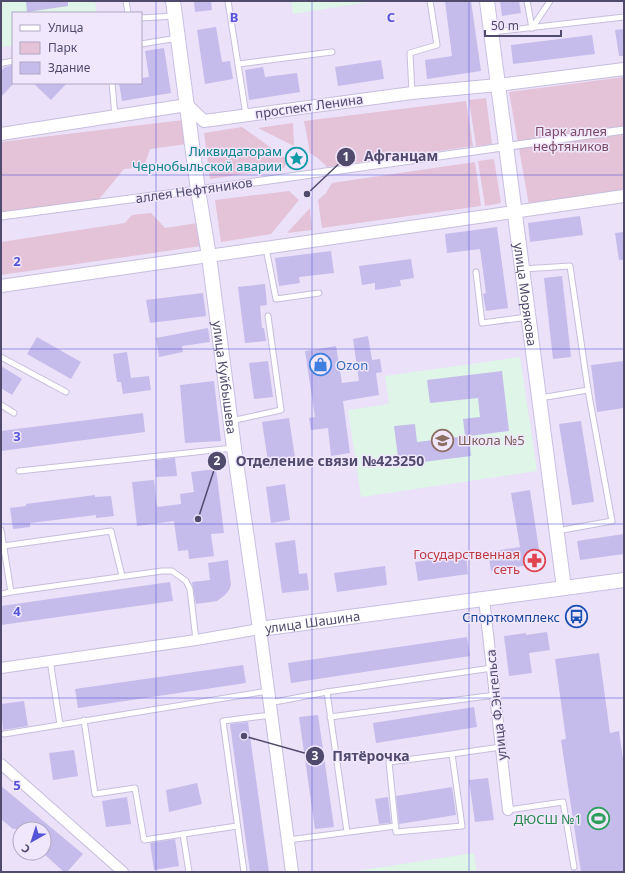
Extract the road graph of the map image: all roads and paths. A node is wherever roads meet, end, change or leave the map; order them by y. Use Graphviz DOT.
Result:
graph roads {
  1 [pos="126,1"];
  2 [pos="173,1"];
  3 [pos="228,1"];
  4 [pos="430,1"];
  5 [pos="487,1"];
  6 [pos="528,1"];
  7 [pos="550,1"];
  8 [pos="128,12"];
  9 [pos="175,16"];
  10 [pos="624,17"];
  11 [pos="142,18"];
  12 [pos="532,28"];
  13 [pos="491,32"];
  14 [pos="178,38"];
  15 [pos="142,44"];
  16 [pos="332,52"];
  17 [pos="12,61"];
  18 [pos="1,64"];
  19 [pos="239,64"];
  20 [pos="624,69"];
  21 [pos="112,84"];
  22 [pos="498,85"];
  23 [pos="412,93"];
  24 [pos="187,105"];
  25 [pos="246,115"];
  26 [pos="115,116"];
  27 [pos="624,130"];
  28 [pos="1,134"];
  29 [pos="506,146"];
  30 [pos="198,190"];
  31 [pos="624,196"];
  32 [pos="515,212"];
  33 [pos="1,216"];
  34 [pos="266,247"];
  35 [pos="209,256"];
  36 [pos="522,269"];
  37 [pos="476,272"];
  38 [pos="1,286"];
  39 [pos="319,293"];
  40 [pos="268,316"];
  41 [pos="528,317"];
  42 [pos="1,357"];
  43 [pos="588,390"];
  44 [pos="66,392"];
  45 [pos="539,398"];
  46 [pos="1,405"];
  47 [pos="14,413"];
  48 [pos="230,421"];
  49 [pos="234,448"];
  50 [pos="19,471"];
  51 [pos="1,530"];
  52 [pos="556,531"];
  53 [pos="3,546"];
  54 [pos="122,576"];
  55 [pos="624,580"];
  56 [pos="564,588"];
  57 [pos="11,592"];
  58 [pos="1,594"];
  59 [pos="484,599"];
  60 [pos="260,629"];
  61 [pos="196,640"];
  62 [pos="50,660"];
  63 [pos="1,668"];
  64 [pos="492,668"];
  65 [pos="327,692"];
  66 [pos="495,695"];
  67 [pos="269,697"];
  68 [pos="271,715"];
  69 [pos="330,718"];
  70 [pos="84,720"];
  71 [pos="60,725"];
  72 [pos="4,734"];
  73 [pos="501,747"];
  74 [pos="452,754"];
  75 [pos="1,764"];
  76 [pos="508,810"];
  77 [pos="237,826"];
  78 [pos="396,826"];
  79 [pos="347,832"];
  80 [pos="183,834"];
  81 [pos="288,840"];
  82 [pos="574,867"];
  83 [pos="123,872"];
  84 [pos="189,872"];
  85 [pos="244,872"];
  86 [pos="292,872"];
  1 -- 8 [label="lane"];
  2 -- 9 [label="main road, улица Куйбышева"];
  3 -- 19 [label="lane"];
  4 -- 23 [label="lane"];
  5 -- 13 [label="main road, улица Морякова"];
  6 -- 12 [label="lane"];
  7 -- 12 [label="lane"];
  9 -- 11 [label="lane"];
  9 -- 14 [label="main road, улица Куйбышева"];
  10 -- 12 [label="lane"];
  12 -- 13 [label="lane"];
  13 -- 22 [label="main road, улица Морякова"];
  14 -- 15 [label="lane"];
  14 -- 24 [label="main road, улица Куйбышева"];
  16 -- 19 [label="lane"];
  17 -- 18 [label="lane"];
  19 -- 25 [label="lane"];
  20 -- 22 [label="street, проспект Ленина"];
  21 -- 26 [label="lane"];
  22 -- 23 [label="street, проспект Ленина"];
  22 -- 29 [label="main road, улица Морякова"];
  23 -- 25 [label="street, проспект Ленина"];
  24 -- 25 [label="street, проспект Ленина"];
  24 -- 26 [label="street"];
  24 -- 30 [label="main road, улица Куйбышева"];
  26 -- 28 [label="street"];
  27 -- 29 [label="street, аллея Нефтяников"];
  29 -- 30 [label="street, аллея Нефтяников"];
  29 -- 32 [label="main road, улица Морякова"];
  30 -- 33 [label="street, аллея Нефтяников"];
  30 -- 35 [label="main road, улица Куйбышева"];
  31 -- 32 [label="street"];
  32 -- 34 [label="street"];
  32 -- 36 [label="main road, улица Морякова"];
  34 -- 35 [label="street"];
  34 -- 39 [label="lane"];
  35 -- 38 [label="street"];
  35 -- 48 [label="main road, улица Куйбышева"];
  36 -- 41 [label="main road, улица Морякова"];
  36 -- 43 [label="lane"];
  37 -- 41 [label="lane"];
  40 -- 48 [label="lane"];
  41 -- 45 [label="main road, улица Морякова"];
  42 -- 44 [label="lane"];
  43 -- 45 [label="lane"];
  43 -- 52 [label="lane"];
  45 -- 52 [label="main road, улица Морякова"];
  46 -- 47 [label="lane"];
  48 -- 49 [label="main road, улица Куйбышева"];
  49 -- 50 [label="lane"];
  49 -- 60 [label="main road, улица Куйбышева"];
  51 -- 53 [label="lane"];
  52 -- 56 [label="main road, улица Морякова"];
  53 -- 54 [label="lane"];
  53 -- 57 [label="lane"];
  54 -- 57 [label="lane"];
  54 -- 61 [label="lane"];
  55 -- 56 [label="main road, улица Шашина"];
  56 -- 59 [label="main road, улица Шашина"];
  57 -- 58 [label="lane"];
  59 -- 60 [label="main road, улица Шашина"];
  59 -- 64 [label="street, улица Ф.Энгельса"];
  60 -- 61 [label="street, улица Шашина"];
  60 -- 67 [label="street, улица Куйбышева"];
  61 -- 62 [label="street, улица Шашина"];
  62 -- 63 [label="street, улица Шашина"];
  62 -- 71 [label="lane"];
  64 -- 65 [label="lane"];
  64 -- 66 [label="street, улица Ф.Энгельса"];
  65 -- 67 [label="lane"];
  65 -- 69 [label="lane"];
  66 -- 69 [label="lane"];
  66 -- 73 [label="street, улица Ф.Энгельса"];
  67 -- 68 [label="street, улица Куйбышева"];
  67 -- 70 [label="lane"];
  68 -- 77 [label="lane"];
  68 -- 81 [label="street, улица Куйбышева"];
  69 -- 79 [label="lane"];
  70 -- 71 [label="lane"];
  70 -- 80 [label="lane"];
  71 -- 72 [label="lane"];
  73 -- 74 [label="lane"];
  73 -- 76 [label="street, улица Ф.Энгельса"];
  74 -- 78 [label="lane"];
  74 -- 78 [label="lane"];
  75 -- 83 [label="street"];
  76 -- 82 [label="lane"];
  77 -- 80 [label="lane"];
  77 -- 85 [label="lane"];
  78 -- 79 [label="lane"];
  79 -- 81 [label="lane"];
  80 -- 84 [label="lane"];
  81 -- 86 [label="street, улица Куйбышева"];
}
